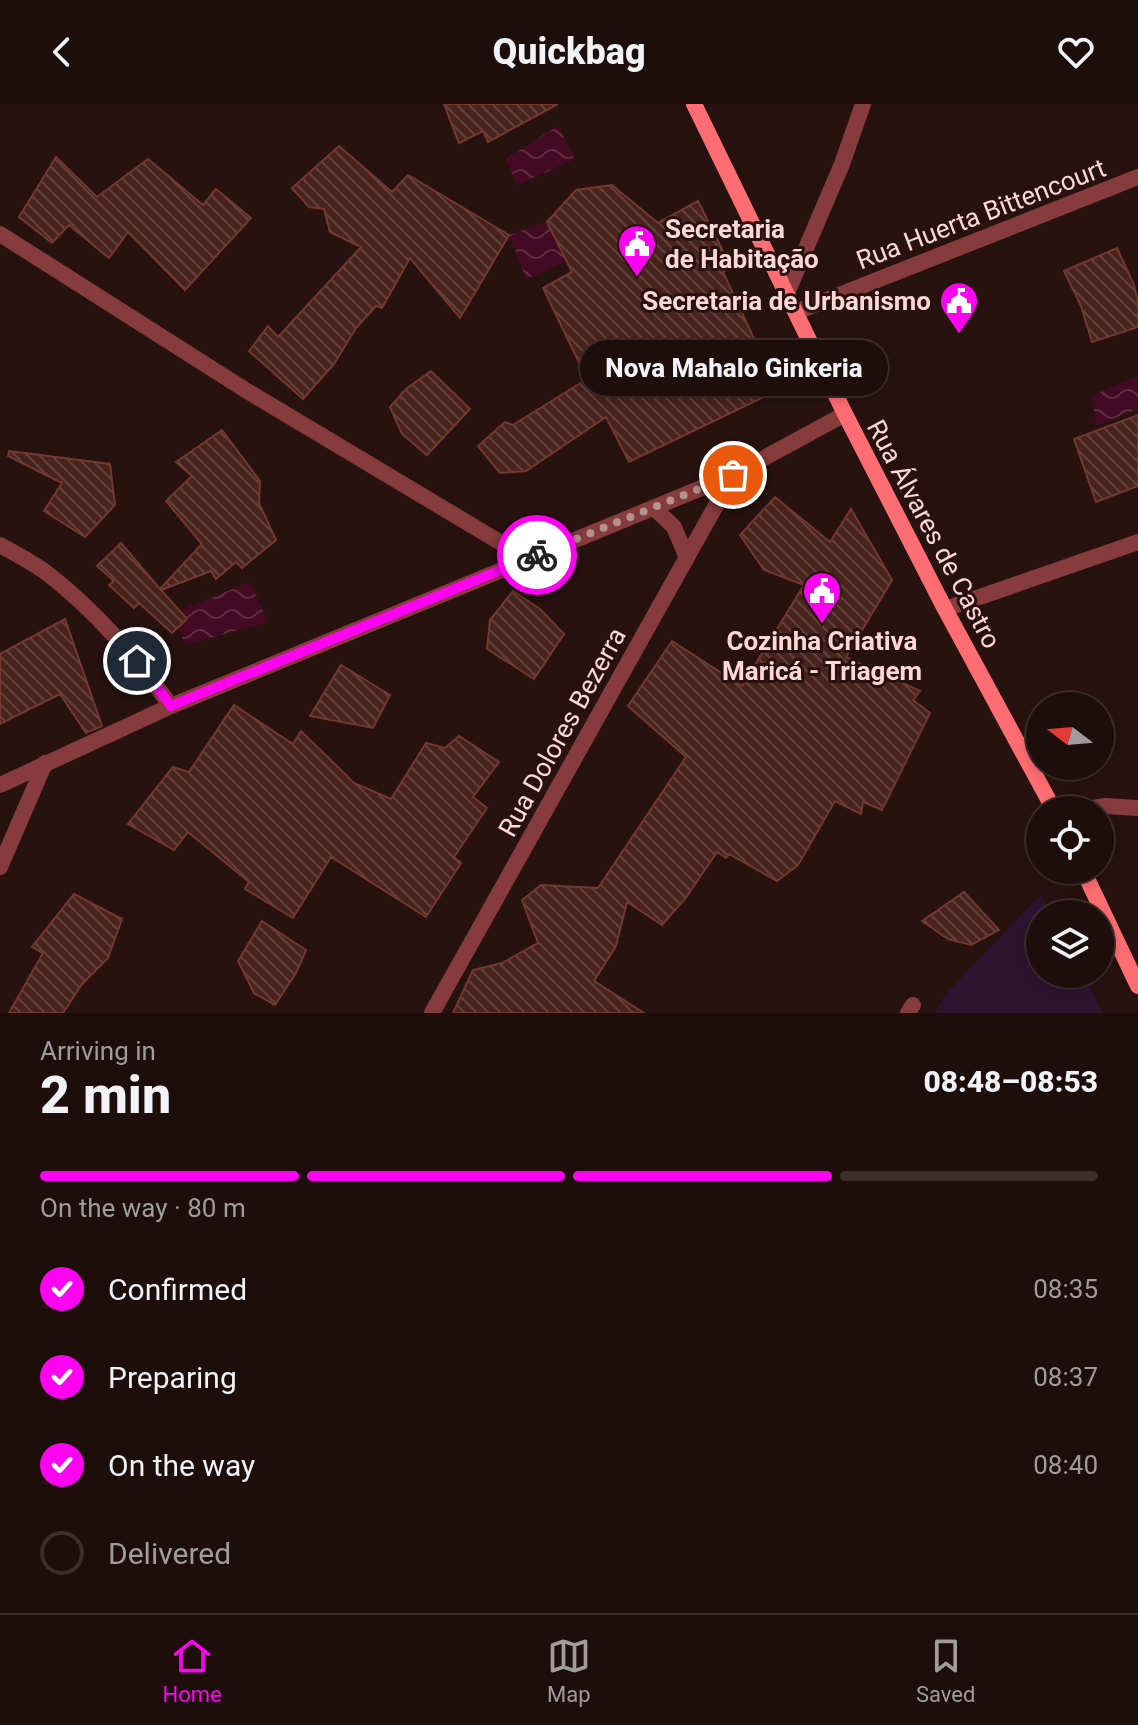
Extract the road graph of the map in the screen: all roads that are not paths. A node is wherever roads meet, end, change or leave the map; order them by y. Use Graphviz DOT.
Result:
graph roads {
  1 [pos="694,104"];
  2 [pos="863,104"];
  3 [pos="1138,177"];
  4 [pos="0,234"];
  5 [pos="787,293"];
  6 [pos="796,312"];
  7 [pos="845,414"];
  8 [pos="733,475"];
  9 [pos="654,508"];
  10 [pos="1138,542"];
  11 [pos="0,545"];
  12 [pos="687,558"];
  13 [pos="528,559"];
  14 [pos="945,609"];
  15 [pos="171,706"];
  16 [pos="45,763"];
  17 [pos="0,785"];
  18 [pos="1046,796"];
  19 [pos="1114,806"];
  20 [pos="1138,808"];
  21 [pos="0,867"];
  22 [pos="1090,884"];
  23 [pos="1138,986"];
  24 [pos="432,1013"];
  1 -- 5 [label="street, Rua Álvares de Castro"];
  2 -- 5 [label="street"];
  3 -- 6 [label="street, Rua Huerta Bittencourt"];
  4 -- 13 [label="street"];
  5 -- 6 [label="street, Rua Álvares de Castro"];
  6 -- 7 [label="street, Rua Álvares de Castro"];
  7 -- 8 [label="street"];
  7 -- 14 [label="street, Rua Álvares de Castro"];
  8 -- 9 [label="street"];
  8 -- 12 [label="street, Rua Dolores Bezerra"];
  9 -- 12 [label="street"];
  9 -- 13 [label="street"];
  10 -- 14 [label="street"];
  11 -- 15 [label="street"];
  12 -- 24 [label="street, Rua Dolores Bezerra"];
  13 -- 15 [label="street"];
  14 -- 18 [label="street, Rua Álvares de Castro"];
  15 -- 16 [label="street"];
  16 -- 17 [label="street"];
  16 -- 21 [label="street"];
  19 -- 20 [label="street"];
  22 -- 23 [label="street"];
}
